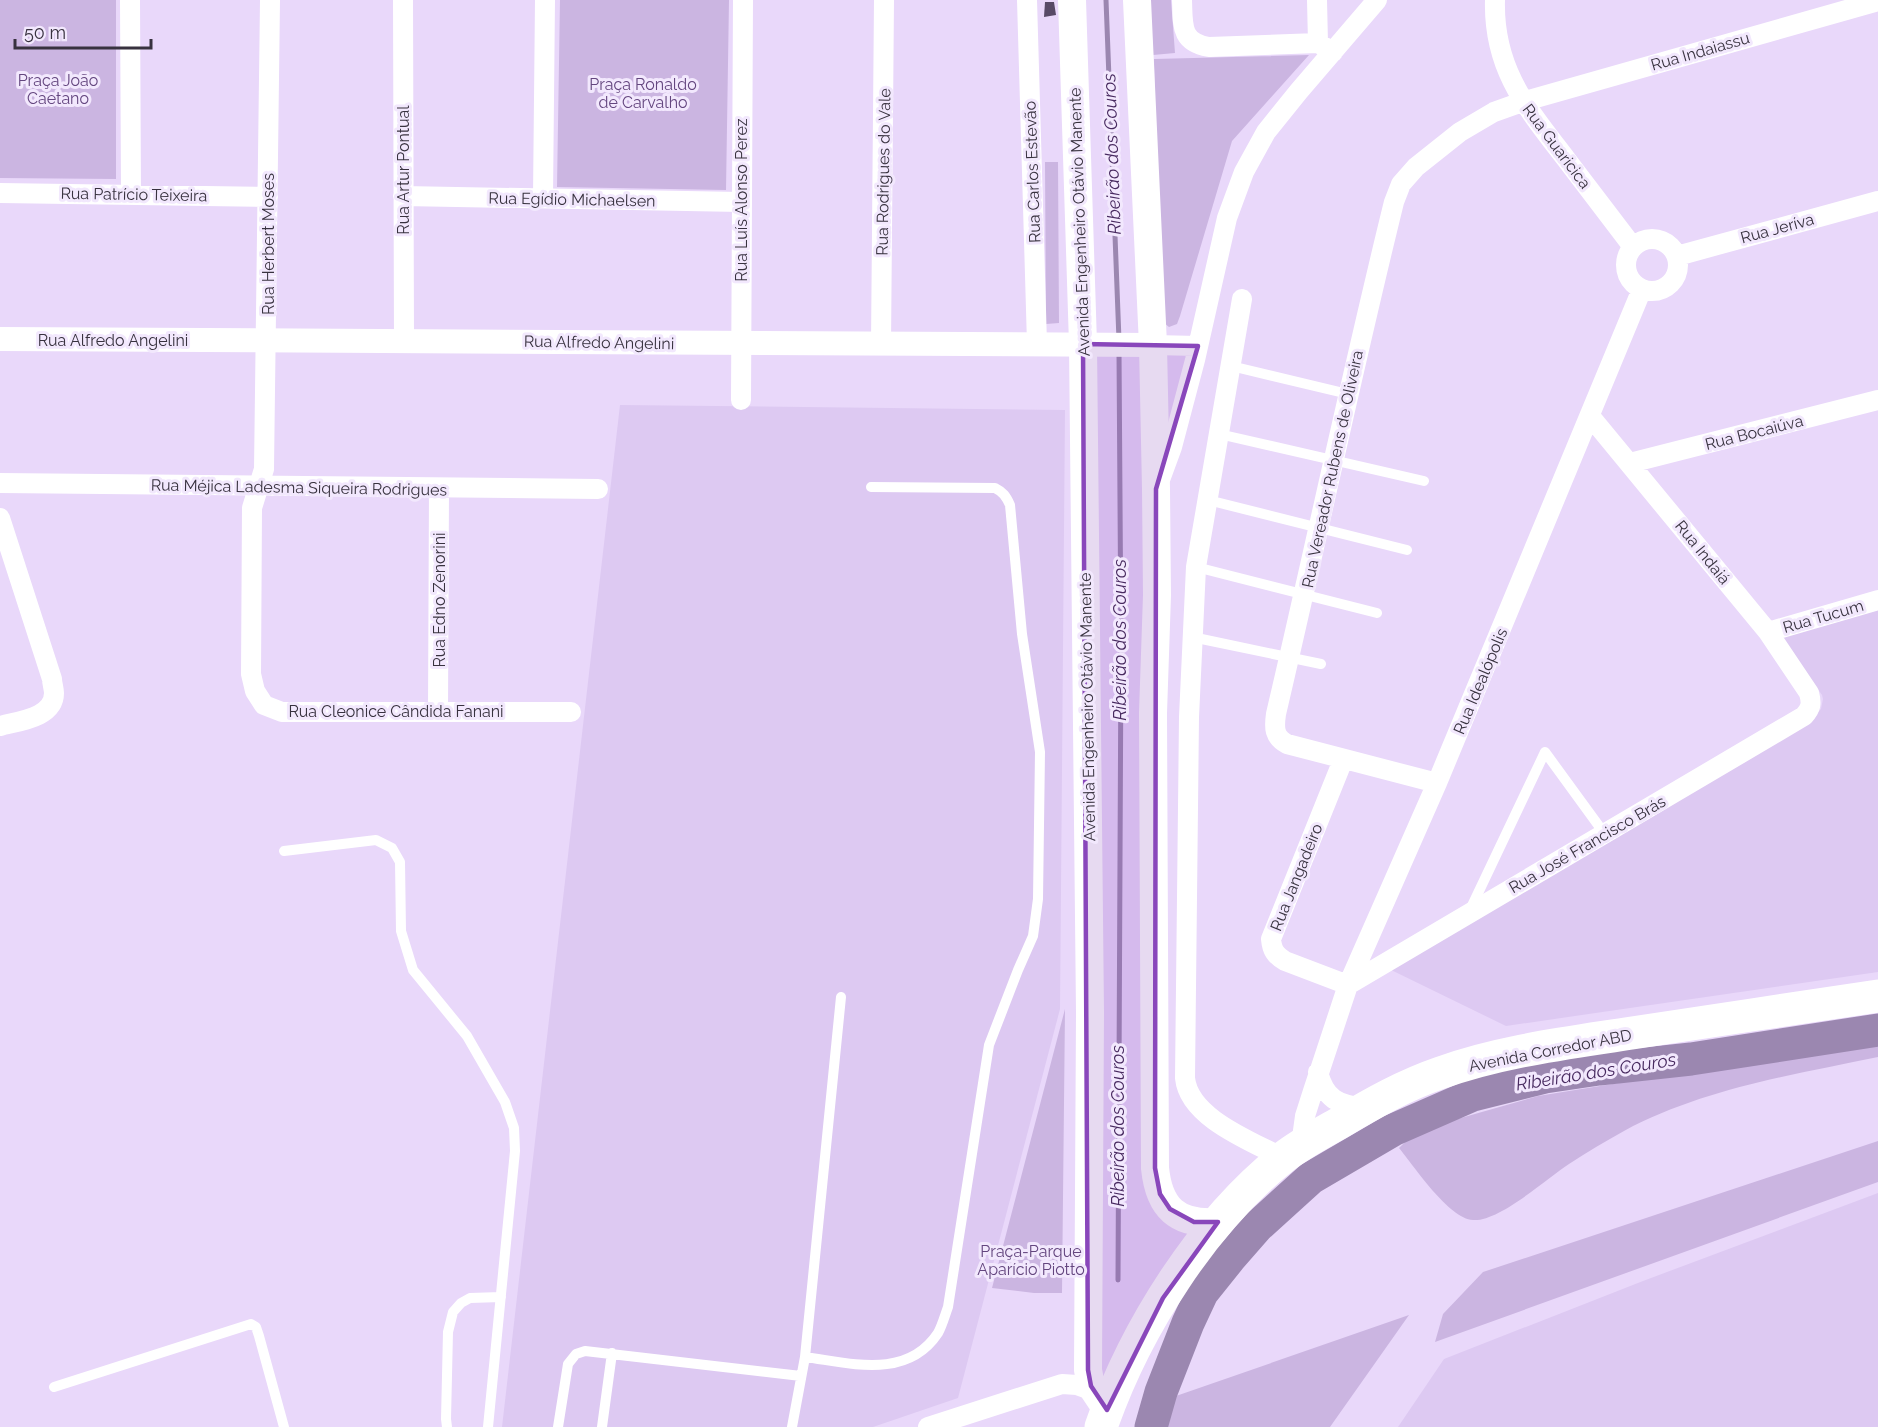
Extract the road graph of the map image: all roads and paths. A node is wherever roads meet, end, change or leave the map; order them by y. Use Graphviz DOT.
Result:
graph roads {
  1 [pos="130,0"];
  2 [pos="270,0"];
  3 [pos="403,0"];
  4 [pos="545,0"];
  5 [pos="743,0"];
  6 [pos="884,0"];
  7 [pos="1027,0"];
  8 [pos="1072,0"];
  9 [pos="1137,0"];
  10 [pos="1182,0"];
  11 [pos="1317,0"];
  12 [pos="1377,0"];
  13 [pos="1495,0"];
  14 [pos="1878,1"];
  15 [pos="1326,48"];
  16 [pos="1522,102"];
  17 [pos="0,193"];
  18 [pos="131,194"];
  19 [pos="403,196"];
  20 [pos="268,197"];
  21 [pos="543,197"];
  22 [pos="1878,201"];
  23 [pos="741,202"];
  24 [pos="1634,247"];
  25 [pos="1677,256"];
  26 [pos="1642,290"];
  27 [pos="1242,299"];
  28 [pos="0,339"];
  29 [pos="404,340"];
  30 [pos="267,341"];
  31 [pos="741,343"];
  32 [pos="1036,344"];
  33 [pos="1091,344"];
  34 [pos="881,345"];
  35 [pos="1146,345"];
  36 [pos="1198,346"];
  37 [pos="1231,366"];
  38 [pos="1348,394"];
  39 [pos="741,400"];
  40 [pos="1878,400"];
  41 [pos="1590,416"];
  42 [pos="1219,434"];
  43 [pos="1335,461"];
  44 [pos="1630,463"];
  45 [pos="1424,481"];
  46 [pos="0,483"];
  47 [pos="258,487"];
  48 [pos="871,487"];
  49 [pos="439,488"];
  50 [pos="598,489"];
  51 [pos="1156,489"];
  52 [pos="1208,500"];
  53 [pos="0,518"];
  54 [pos="1320,528"];
  55 [pos="1407,550"];
  56 [pos="1196,567"];
  57 [pos="1304,595"];
  58 [pos="1878,600"];
  59 [pos="1377,613"];
  60 [pos="1768,632"];
  61 [pos="1192,637"];
  62 [pos="1290,656"];
  63 [pos="1322,664"];
  64 [pos="1809,693"];
  65 [pos="438,712"];
  66 [pos="571,712"];
  67 [pos="0,726"];
  68 [pos="1343,760"];
  69 [pos="1437,783"];
  70 [pos="1604,833"];
  71 [pos="284,851"];
  72 [pos="1469,913"];
  73 [pos="1348,985"];
  74 [pos="1878,996"];
  75 [pos="841,998"];
  76 [pos="1318,1072"];
  77 [pos="1365,1108"];
  78 [pos="1292,1151"];
  79 [pos="1218,1222"];
  80 [pos="501,1298"];
  81 [pos="612,1353"];
  82 [pos="805,1357"];
  83 [pos="801,1376"];
  84 [pos="54,1387"];
  85 [pos="1101,1409"];
  86 [pos="284,1427"];
  87 [pos="447,1427"];
  88 [pos="489,1427"];
  89 [pos="558,1427"];
  90 [pos="602,1427"];
  91 [pos="792,1427"];
  92 [pos="928,1427"];
  1 -- 18 [label="street"];
  2 -- 20 [label="street, Rua Herbert Moses"];
  3 -- 19 [label="street, Rua Artur Pontual"];
  4 -- 21 [label="street"];
  5 -- 23 [label="street, Rua Luís Alonso Perez"];
  6 -- 34 [label="street, Rua Rodrigues do Vale"];
  7 -- 32 [label="street, Rua Carlos Estevão"];
  8 -- 33 [label="main road, Avenida Engenheiro Otávio Manente"];
  9 -- 35 [label="main road"];
  10 -- 15 [label="street"];
  11 -- 15 [label="street"];
  12 -- 15 [label="street"];
  13 -- 16 [label="street, Rua Guaricica"];
  14 -- 16 [label="street, Rua Indaiassu"];
  15 -- 36 [label="street"];
  16 -- 24 [label="street, Rua Guaricica"];
  16 -- 38 [label="street, Rua Vereador Rubens de Oliveira"];
  17 -- 18 [label="street, Rua Patrício Teixeira"];
  18 -- 20 [label="street, Rua Patrício Teixeira"];
  19 -- 21 [label="street, Rua Egídio Michaelsen"];
  19 -- 29 [label="street, Rua Artur Pontual"];
  20 -- 30 [label="street, Rua Herbert Moses"];
  21 -- 23 [label="street, Rua Egídio Michaelsen"];
  22 -- 25 [label="street, Rua Jeríva"];
  23 -- 31 [label="street, Rua Luís Alonso Perez"];
  24 -- 25 [label="street"];
  24 -- 26 [label="street"];
  25 -- 26 [label="street"];
  26 -- 41 [label="street, Rua Idealópolis"];
  27 -- 37 [label="street"];
  28 -- 30 [label="street, Rua Alfredo Angelini"];
  29 -- 30 [label="street, Rua Alfredo Angelini"];
  29 -- 31 [label="street, Rua Alfredo Angelini"];
  30 -- 47 [label="street, Rua Herbert Moses"];
  31 -- 34 [label="street, Rua Alfredo Angelini"];
  31 -- 39 [label="street, Rua Luís Alonso Perez"];
  32 -- 33 [label="street, Rua Alfredo Angelini"];
  32 -- 34 [label="street, Rua Alfredo Angelini"];
  33 -- 35 [label="street, Rua Alfredo Angelini"];
  33 -- 85 [label="main road, Avenida Engenheiro Otávio Manente"];
  35 -- 36 [label="street, Rua Alfredo Angelini"];
  35 -- 51 [label="main road"];
  36 -- 51 [label="street"];
  37 -- 38 [label="lane"];
  37 -- 42 [label="street"];
  38 -- 43 [label="street, Rua Vereador Rubens de Oliveira"];
  40 -- 44 [label="street, Rua Bocaiúva"];
  41 -- 44 [label="street, Rua Indaiá"];
  41 -- 69 [label="street, Rua Idealópolis"];
  42 -- 43 [label="lane"];
  42 -- 52 [label="street"];
  43 -- 45 [label="lane"];
  43 -- 54 [label="street, Rua Vereador Rubens de Oliveira"];
  44 -- 60 [label="street, Rua Indaiá"];
  46 -- 47 [label="street, Rua Méjica Ladesma Siqueira Rodrigues"];
  47 -- 49 [label="street, Rua Méjica Ladesma Siqueira Rodrigues"];
  47 -- 65 [label="street, Rua Cleonice Cândida Fanani"];
  48 -- 82 [label="lane"];
  49 -- 50 [label="street, Rua Méjica Ladesma Siqueira Rodrigues"];
  49 -- 65 [label="street, Rua Edno Zenorini"];
  51 -- 79 [label="main road"];
  52 -- 54 [label="lane"];
  52 -- 56 [label="street"];
  53 -- 67 [label="street"];
  54 -- 55 [label="lane"];
  54 -- 57 [label="street, Rua Vereador Rubens de Oliveira"];
  56 -- 57 [label="lane"];
  56 -- 61 [label="street"];
  57 -- 59 [label="lane"];
  57 -- 62 [label="street, Rua Vereador Rubens de Oliveira"];
  58 -- 60 [label="street, Rua Tucum"];
  60 -- 64 [label="street, Rua Indaiá"];
  61 -- 62 [label="lane"];
  61 -- 78 [label="street"];
  62 -- 63 [label="lane"];
  62 -- 68 [label="street, Rua Vereador Rubens de Oliveira"];
  64 -- 70 [label="street, Rua José Francisco Brás"];
  65 -- 66 [label="street, Rua Cleonice Cândida Fanani"];
  68 -- 69 [label="street, Rua Vereador Rubens de Oliveira"];
  68 -- 73 [label="street, Rua Jangadeiro"];
  69 -- 73 [label="street, Rua Idealópolis"];
  70 -- 72 [label="street, Rua José Francisco Brás"];
  70 -- 72 [label="lane"];
  71 -- 80 [label="lane"];
  72 -- 73 [label="street, Rua José Francisco Brás"];
  73 -- 76 [label="street, Rua Idealópolis"];
  74 -- 77 [label="highway, Avenida Corredor ABD"];
  75 -- 82 [label="lane"];
  76 -- 77 [label="street"];
  76 -- 78 [label="street, Rua Idealópolis"];
  77 -- 78 [label="highway, Avenida Corredor ABD"];
  78 -- 79 [label="highway, Avenida Corredor ABD"];
  79 -- 85 [label="highway, Avenida Corredor ABD"];
  80 -- 87 [label="lane"];
  80 -- 88 [label="lane"];
  81 -- 83 [label="lane"];
  81 -- 89 [label="lane"];
  81 -- 90 [label="lane"];
  82 -- 83 [label="lane"];
  83 -- 91 [label="lane"];
  84 -- 86 [label="lane"];
  85 -- 92 [label="street"];
}
